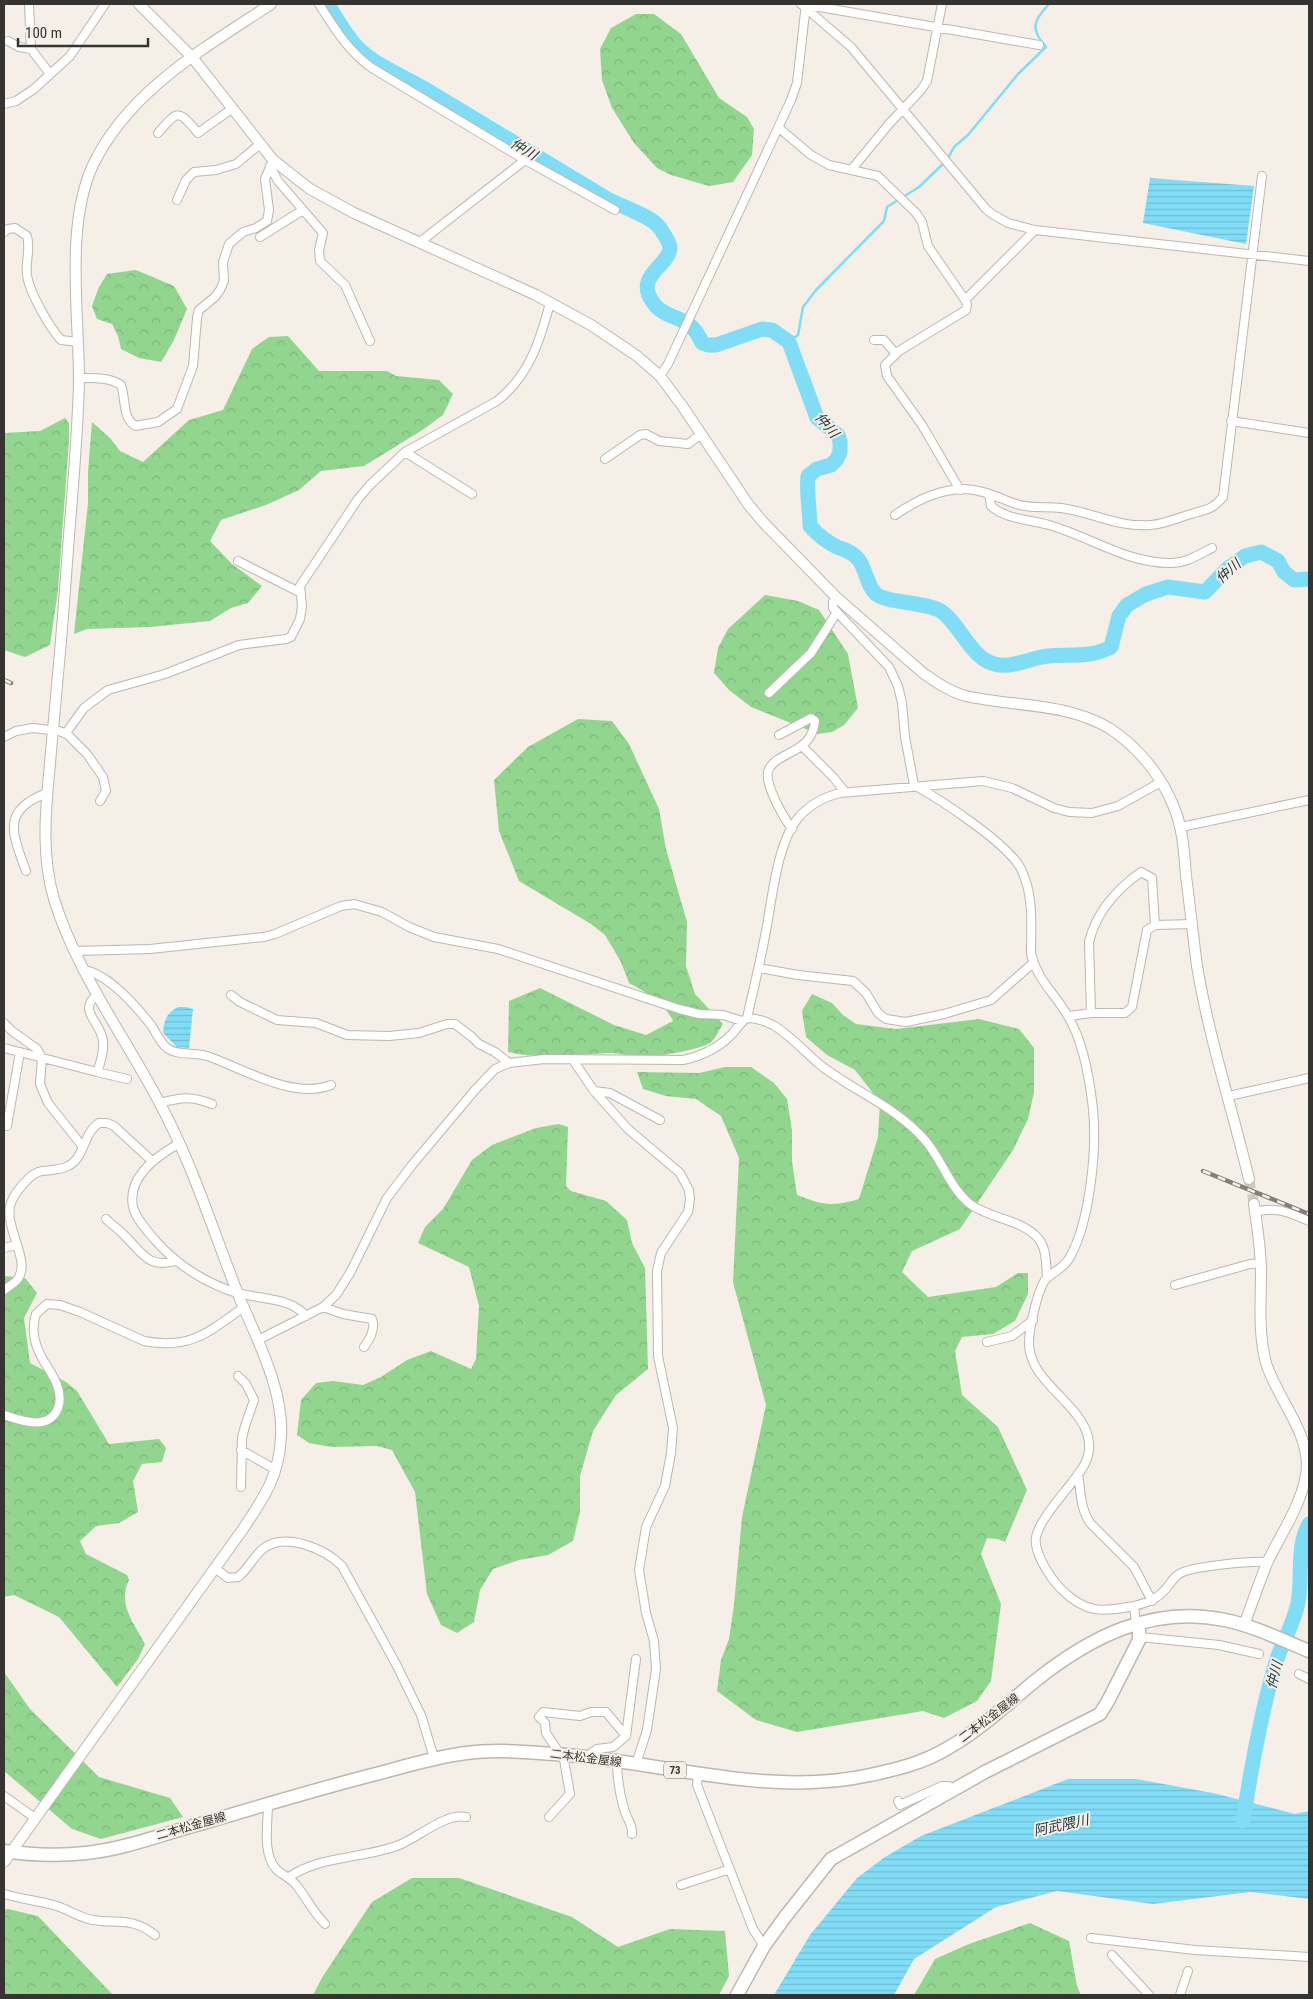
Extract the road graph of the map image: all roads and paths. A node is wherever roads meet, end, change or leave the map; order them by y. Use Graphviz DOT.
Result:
graph roads {
  1 [pos="29,4"];
  2 [pos="105,4"];
  3 [pos="139,4"];
  4 [pos="271,4"];
  5 [pos="319,4"];
  6 [pos="942,4"];
  7 [pos="805,6"];
  8 [pos="937,27"];
  9 [pos="8,41"];
  10 [pos="1039,45"];
  11 [pos="31,49"];
  12 [pos="192,57"];
  13 [pos="50,74"];
  14 [pos="4,104"];
  15 [pos="233,108"];
  16 [pos="903,110"];
  17 [pos="779,128"];
  18 [pos="158,133"];
  19 [pos="260,144"];
  20 [pos="525,160"];
  21 [pos="271,163"];
  22 [pos="852,170"];
  23 [pos="1262,176"];
  24 [pos="177,200"];
  25 [pos="303,210"];
  26 [pos="615,210"];
  27 [pos="1036,230"];
  28 [pos="4,232"];
  29 [pos="260,237"];
  30 [pos="420,242"];
  31 [pos="1252,255"];
  32 [pos="1309,261"];
  33 [pos="965,300"];
  34 [pos="550,303"];
  35 [pos="874,340"];
  36 [pos="370,341"];
  37 [pos="78,342"];
  38 [pos="896,354"];
  39 [pos="660,376"];
  40 [pos="79,378"];
  41 [pos="1231,421"];
  42 [pos="1309,433"];
  43 [pos="700,435"];
  44 [pos="405,452"];
  45 [pos="605,459"];
  46 [pos="960,490"];
  47 [pos="472,494"];
  48 [pos="989,494"];
  49 [pos="895,515"];
  50 [pos="1212,548"];
  51 [pos="238,561"];
  52 [pos="301,593"];
  53 [pos="836,597"];
  54 [pos="837,612"];
  55 [pos="769,693"];
  56 [pos="53,730"];
  57 [pos="66,733"];
  58 [pos="779,735"];
  59 [pos="4,737"];
  60 [pos="802,746"];
  61 [pos="1161,782"];
  62 [pos="914,786"];
  63 [pos="845,792"];
  64 [pos="47,793"];
  65 [pos="1309,800"];
  66 [pos="100,801"];
  67 [pos="1181,827"];
  68 [pos="792,829"];
  69 [pos="26,871"];
  70 [pos="1192,924"];
  71 [pos="1154,926"];
  72 [pos="75,951"];
  73 [pos="1033,963"];
  74 [pos="759,968"];
  75 [pos="84,970"];
  76 [pos="98,994"];
  77 [pos="231,995"];
  78 [pos="1091,1013"];
  79 [pos="1068,1016"];
  80 [pos="745,1020"];
  81 [pos="4,1022"];
  82 [pos="4,1048"];
  83 [pos="20,1052"];
  84 [pos="42,1058"];
  85 [pos="573,1060"];
  86 [pos="509,1063"];
  87 [pos="97,1072"];
  88 [pos="1309,1078"];
  89 [pos="127,1079"];
  90 [pos="331,1085"];
  91 [pos="594,1091"];
  92 [pos="1229,1096"];
  93 [pos="160,1103"];
  94 [pos="212,1104"];
  95 [pos="660,1120"];
  96 [pos="7,1126"];
  97 [pos="180,1143"];
  98 [pos="83,1147"];
  99 [pos="152,1161"];
  100 [pos="1249,1179"];
  101 [pos="1255,1208"];
  102 [pos="106,1219"];
  103 [pos="1309,1221"];
  104 [pos="4,1226"];
  105 [pos="12,1229"];
  106 [pos="17,1246"];
  107 [pos="4,1248"];
  108 [pos="176,1261"];
  109 [pos="1260,1262"];
  110 [pos="1047,1278"];
  111 [pos="1174,1285"];
  112 [pos="4,1290"];
  113 [pos="238,1294"];
  114 [pos="244,1307"];
  115 [pos="322,1307"];
  116 [pos="306,1316"];
  117 [pos="1033,1320"];
  118 [pos="258,1340"];
  119 [pos="986,1342"];
  120 [pos="364,1347"];
  121 [pos="238,1376"];
  122 [pos="4,1415"];
  123 [pos="241,1450"];
  124 [pos="276,1470"];
  125 [pos="1078,1474"];
  126 [pos="241,1487"];
  127 [pos="1268,1562"];
  128 [pos="216,1568"];
  129 [pos="1152,1601"];
  130 [pos="1134,1606"];
  131 [pos="1244,1625"];
  132 [pos="1138,1630"];
  133 [pos="1309,1651"];
  134 [pos="1258,1654"];
  135 [pos="636,1659"];
  136 [pos="1299,1674"];
  137 [pos="1309,1678"];
  138 [pos="626,1736"];
  139 [pos="561,1754"];
  140 [pos="586,1757"];
  141 [pos="434,1758"];
  142 [pos="616,1761"];
  143 [pos="636,1764"];
  144 [pos="698,1773"];
  145 [pos="953,1790"];
  146 [pos="4,1796"];
  147 [pos="898,1801"];
  148 [pos="268,1804"];
  149 [pos="466,1817"];
  150 [pos="549,1817"];
  151 [pos="35,1818"];
  152 [pos="632,1834"];
  153 [pos="6,1855"];
  154 [pos="730,1869"];
  155 [pos="289,1877"];
  156 [pos="681,1885"];
  157 [pos="4,1894"];
  158 [pos="325,1924"];
  159 [pos="155,1935"];
  160 [pos="1092,1938"];
  161 [pos="764,1946"];
  162 [pos="1112,1955"];
  163 [pos="1309,1957"];
  164 [pos="1188,1971"];
  165 [pos="737,1995"];
  166 [pos="1148,1995"];
  167 [pos="1180,1995"];
  1 -- 11 [label="street"];
  2 -- 13 [label="street"];
  3 -- 12 [label="street"];
  4 -- 12 [label="street"];
  5 -- 20 [label="street"];
  6 -- 8 [label="street"];
  7 -- 8 [label="street"];
  7 -- 16 [label="street"];
  7 -- 17 [label="street"];
  8 -- 10 [label="street"];
  8 -- 16 [label="street"];
  9 -- 11 [label="street"];
  11 -- 13 [label="street"];
  12 -- 15 [label="street"];
  12 -- 37 [label="street"];
  13 -- 14 [label="street"];
  15 -- 18 [label="street"];
  15 -- 19 [label="street"];
  16 -- 22 [label="street"];
  16 -- 27 [label="street"];
  17 -- 22 [label="street"];
  17 -- 39 [label="street"];
  19 -- 21 [label="street"];
  19 -- 24 [label="street"];
  20 -- 26 [label="street"];
  20 -- 30 [label="street"];
  21 -- 25 [label="street"];
  21 -- 30 [label="street"];
  21 -- 40 [label="street"];
  22 -- 33 [label="street"];
  23 -- 31 [label="street"];
  25 -- 29 [label="street"];
  25 -- 36 [label="street"];
  27 -- 31 [label="street"];
  27 -- 33 [label="street"];
  28 -- 37 [label="street"];
  30 -- 34 [label="street"];
  31 -- 32 [label="street"];
  31 -- 41 [label="street"];
  33 -- 38 [label="street"];
  34 -- 39 [label="street"];
  34 -- 44 [label="street"];
  35 -- 38 [label="street"];
  37 -- 40 [label="street"];
  38 -- 46 [label="street"];
  39 -- 43 [label="street"];
  40 -- 56 [label="street"];
  41 -- 42 [label="street"];
  41 -- 48 [label="street"];
  43 -- 45 [label="street"];
  43 -- 53 [label="street"];
  44 -- 47 [label="street"];
  44 -- 52 [label="street"];
  46 -- 48 [label="street"];
  46 -- 49 [label="street"];
  48 -- 50 [label="street"];
  51 -- 52 [label="street"];
  52 -- 57 [label="street"];
  53 -- 54 [label="street"];
  53 -- 61 [label="street"];
  54 -- 55 [label="street"];
  54 -- 62 [label="street"];
  56 -- 57 [label="street"];
  56 -- 59 [label="street"];
  56 -- 64 [label="street"];
  57 -- 66 [label="street"];
  58 -- 60 [label="street"];
  60 -- 63 [label="street"];
  60 -- 68 [label="street"];
  61 -- 62 [label="street"];
  61 -- 67 [label="street"];
  62 -- 63 [label="street"];
  62 -- 73 [label="street"];
  63 -- 68 [label="street"];
  64 -- 69 [label="street"];
  64 -- 72 [label="street"];
  65 -- 67 [label="street"];
  67 -- 70 [label="street"];
  68 -- 74 [label="street"];
  70 -- 71 [label="street"];
  70 -- 92 [label="street"];
  71 -- 78 [label="street"];
  71 -- 78 [label="street"];
  72 -- 75 [label="street"];
  72 -- 80 [label="street"];
  73 -- 74 [label="street"];
  73 -- 79 [label="street"];
  74 -- 80 [label="street"];
  75 -- 76 [label="street"];
  75 -- 90 [label="street"];
  76 -- 87 [label="street"];
  76 -- 93 [label="street"];
  77 -- 86 [label="street"];
  78 -- 79 [label="street"];
  79 -- 110 [label="street"];
  80 -- 85 [label="street"];
  80 -- 110 [label="street"];
  81 -- 84 [label="street"];
  82 -- 83 [label="street"];
  83 -- 84 [label="street"];
  83 -- 96 [label="street"];
  84 -- 87 [label="street"];
  84 -- 98 [label="street"];
  85 -- 86 [label="street"];
  85 -- 91 [label="street"];
  86 -- 115 [label="street"];
  87 -- 89 [label="street"];
  88 -- 92 [label="street"];
  91 -- 95 [label="street"];
  91 -- 143 [label="street"];
  92 -- 100 [label="street"];
  93 -- 94 [label="street"];
  93 -- 97 [label="street"];
  97 -- 99 [label="street"];
  97 -- 113 [label="street"];
  98 -- 99 [label="street"];
  98 -- 105 [label="street"];
  99 -- 108 [label="street"];
  101 -- 103 [label="street"];
  101 -- 109 [label="street"];
  102 -- 108 [label="street"];
  104 -- 105 [label="street"];
  105 -- 106 [label="street"];
  106 -- 107 [label="street"];
  106 -- 112 [label="street"];
  108 -- 113 [label="street"];
  109 -- 111 [label="street"];
  109 -- 127 [label="street"];
  110 -- 117 [label="street"];
  113 -- 114 [label="street"];
  113 -- 116 [label="street"];
  114 -- 118 [label="street"];
  114 -- 122 [label="street"];
  115 -- 116 [label="street"];
  115 -- 120 [label="street"];
  116 -- 118 [label="street"];
  117 -- 119 [label="street"];
  117 -- 125 [label="street"];
  118 -- 124 [label="street"];
  121 -- 123 [label="street"];
  123 -- 124 [label="street"];
  123 -- 126 [label="street"];
  124 -- 128 [label="street"];
  125 -- 129 [label="street"];
  125 -- 130 [label="street"];
  127 -- 129 [label="street"];
  127 -- 131 [label="street"];
  128 -- 141 [label="street"];
  128 -- 151 [label="street"];
  129 -- 130 [label="street"];
  130 -- 132 [label="street"];
  131 -- 132 [label="main road, 二本松金屋線 / 73"];
  131 -- 133 [label="main road, 二本松金屋線 / 73"];
  132 -- 134 [label="street"];
  132 -- 144 [label="main road, 二本松金屋線 / 73"];
  132 -- 145 [label="main road"];
  135 -- 138 [label="street"];
  136 -- 137 [label="street"];
  138 -- 139 [label="street"];
  138 -- 140 [label="street"];
  139 -- 140 [label="main road, 二本松金屋線 / 73"];
  139 -- 141 [label="main road, 二本松金屋線 / 73"];
  139 -- 150 [label="street"];
  140 -- 142 [label="main road, 二本松金屋線 / 73"];
  141 -- 148 [label="main road, 二本松金屋線 / 73"];
  142 -- 143 [label="main road, 二本松金屋線 / 73"];
  142 -- 152 [label="street"];
  143 -- 144 [label="main road, 二本松金屋線 / 73"];
  144 -- 154 [label="street"];
  145 -- 147 [label="street"];
  145 -- 161 [label="main road"];
  146 -- 151 [label="street"];
  148 -- 153 [label="main road, 二本松金屋線 / 73"];
  148 -- 155 [label="street"];
  149 -- 155 [label="street"];
  151 -- 153 [label="street"];
  154 -- 156 [label="street"];
  154 -- 161 [label="street"];
  155 -- 158 [label="street"];
  157 -- 159 [label="street"];
  160 -- 163 [label="street"];
  161 -- 165 [label="main road"];
  162 -- 166 [label="street"];
  164 -- 167 [label="street"];
}
